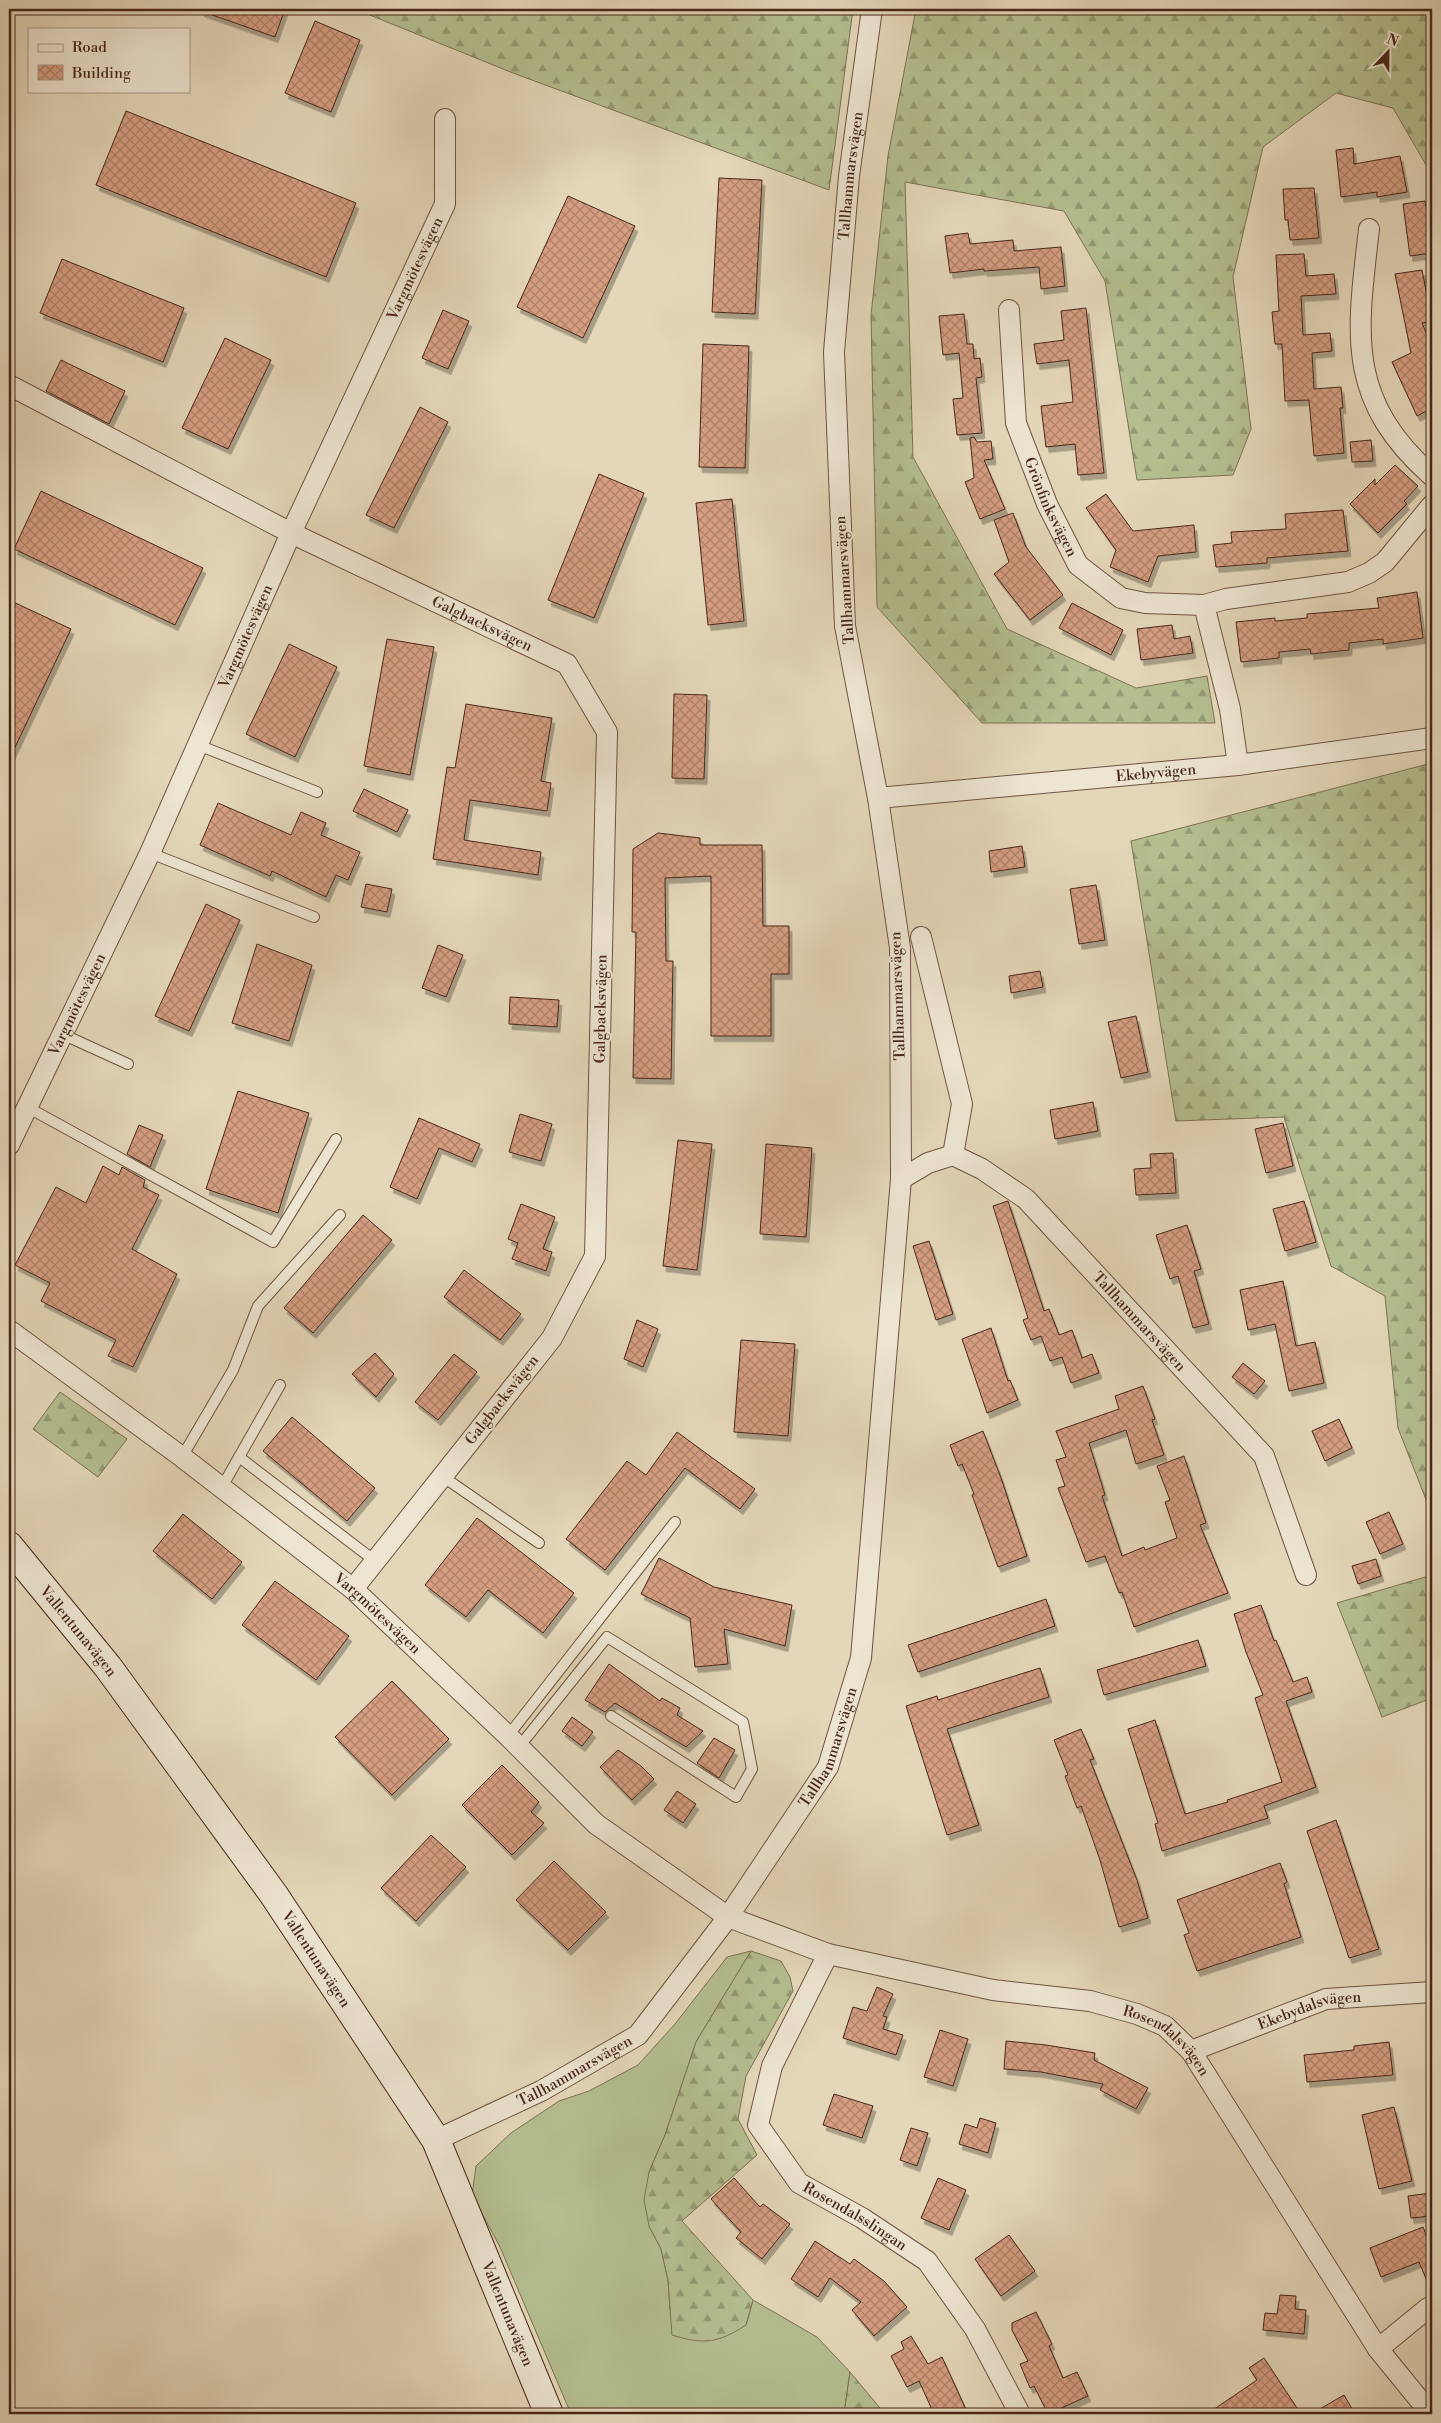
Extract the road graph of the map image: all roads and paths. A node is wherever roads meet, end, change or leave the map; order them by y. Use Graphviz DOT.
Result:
graph roads {
  1 [pos="872,9"];
  2 [pos="445,119"];
  3 [pos="1369,229"];
  4 [pos="1009,310"];
  5 [pos="9,385"];
  6 [pos="1432,476"];
  7 [pos="1432,506"];
  8 [pos="291,533"];
  9 [pos="1204,605"];
  10 [pos="1432,738"];
  11 [pos="198,745"];
  12 [pos="1238,766"];
  13 [pos="318,792"];
  14 [pos="878,798"];
  15 [pos="150,853"];
  16 [pos="314,918"];
  17 [pos="921,937"];
  18 [pos="62,1034"];
  19 [pos="128,1064"];
  20 [pos="27,1107"];
  21 [pos="336,1139"];
  22 [pos="9,1145"];
  23 [pos="953,1155"];
  24 [pos="900,1179"];
  25 [pos="340,1215"];
  26 [pos="9,1330"];
  27 [pos="280,1385"];
  28 [pos="182,1457"];
  29 [pos="239,1457"];
  30 [pos="442,1476"];
  31 [pos="222,1487"];
  32 [pos="675,1522"];
  33 [pos="539,1543"];
  34 [pos="9,1546"];
  35 [pos="375,1561"];
  36 [pos="1306,1575"];
  37 [pos="353,1589"];
  38 [pos="611,1716"];
  39 [pos="514,1742"];
  40 [pos="728,1917"];
  41 [pos="828,1954"];
  42 [pos="1432,1992"];
  43 [pos="1191,2051"];
  44 [pos="436,2140"];
  45 [pos="1432,2308"];
  46 [pos="1378,2349"];
  47 [pos="549,2414"];
  48 [pos="1020,2414"];
  49 [pos="1431,2414"];
  1 -- 14 [label="street, Tallhammarsvägen"];
  2 -- 8 [label="street, Vargmötesvägen"];
  3 -- 6 [label="street"];
  4 -- 9 [label="street, Grönfinksvägen"];
  5 -- 8 [label="street, Galgbacksvägen"];
  7 -- 9 [label="street, Grönfinksvägen"];
  8 -- 11 [label="street, Vargmötesvägen"];
  8 -- 30 [label="street, Galgbacksvägen"];
  9 -- 12 [label="street"];
  10 -- 12 [label="street, Ekebyvägen"];
  11 -- 13 [label="lane"];
  11 -- 15 [label="street, Vargmötesvägen"];
  12 -- 14 [label="street, Ekebyvägen"];
  14 -- 24 [label="street, Tallhammarsvägen"];
  15 -- 16 [label="lane"];
  15 -- 18 [label="street, Vargmötesvägen"];
  17 -- 23 [label="street"];
  18 -- 19 [label="lane"];
  18 -- 20 [label="street, Vargmötesvägen"];
  20 -- 21 [label="lane"];
  20 -- 22 [label="street, Vargmötesvägen"];
  23 -- 24 [label="street"];
  23 -- 36 [label="street, Tallhammarsvägen"];
  24 -- 40 [label="street, Tallhammarsvägen"];
  25 -- 28 [label="lane"];
  26 -- 28 [label="street, Vargmötesvägen"];
  27 -- 29 [label="lane"];
  28 -- 31 [label="street, Vargmötesvägen"];
  29 -- 31 [label="lane"];
  29 -- 35 [label="lane"];
  30 -- 33 [label="lane"];
  30 -- 35 [label="street, Galgbacksvägen"];
  31 -- 37 [label="street, Vargmötesvägen"];
  32 -- 39 [label="lane"];
  34 -- 44 [label="main road, Vallentunavägen"];
  35 -- 37 [label="street, Galgbacksvägen"];
  37 -- 39 [label="street, Vargmötesvägen"];
  38 -- 39 [label="lane"];
  39 -- 40 [label="street, Vargmötesvägen"];
  40 -- 41 [label="street, Rosendalsvägen"];
  40 -- 44 [label="street, Tallhammarsvägen"];
  41 -- 43 [label="street, Rosendalsvägen"];
  41 -- 48 [label="street, Rosendalsslingan"];
  42 -- 43 [label="street, Ekebydalsvägen"];
  43 -- 46 [label="street, Rosendalsvägen"];
  44 -- 47 [label="main road, Vallentunavägen"];
  45 -- 46 [label="street"];
  46 -- 49 [label="street, Rosendalsvägen"];
}
